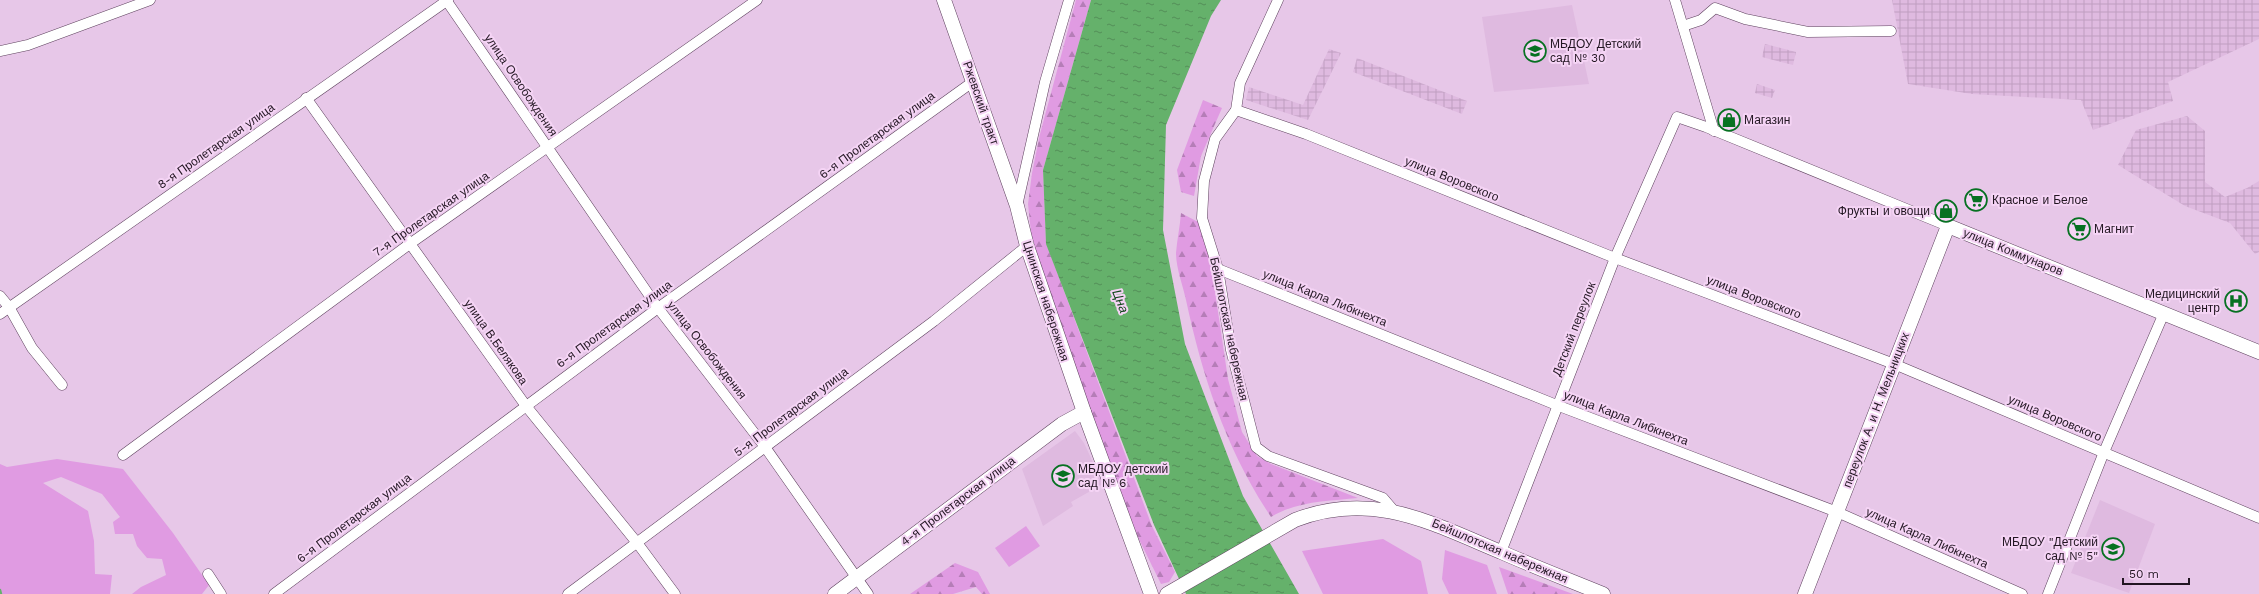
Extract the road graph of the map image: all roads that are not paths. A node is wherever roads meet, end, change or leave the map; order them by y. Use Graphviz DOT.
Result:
graph roads {
  1 [pos="150,0"];
  2 [pos="447,0"];
  3 [pos="757,0"];
  4 [pos="944,0"];
  5 [pos="1069,0"];
  6 [pos="1278,0"];
  7 [pos="1675,0"];
  8 [pos="1683,26"];
  9 [pos="1891,31"];
  10 [pos="0,51"];
  11 [pos="974,81"];
  12 [pos="306,98"];
  13 [pos="1236,110"];
  14 [pos="1677,117"];
  15 [pos="1714,131"];
  16 [pos="548,148"];
  17 [pos="1017,206"];
  18 [pos="1948,226"];
  19 [pos="411,244"];
  20 [pos="1027,246"];
  21 [pos="1615,258"];
  22 [pos="1218,269"];
  23 [pos="0,296"];
  24 [pos="9,307"];
  25 [pos="658,308"];
  26 [pos="2164,313"];
  27 [pos="0,314"];
  28 [pos="2259,352"];
  29 [pos="1894,364"];
  30 [pos="62,385"];
  31 [pos="526,406"];
  32 [pos="1559,406"];
  33 [pos="1084,412"];
  34 [pos="765,447"];
  35 [pos="2104,452"];
  36 [pos="124,455"];
  37 [pos="1395,512"];
  38 [pos="1837,512"];
  39 [pos="2259,518"];
  40 [pos="638,544"];
  41 [pos="1501,552"];
  42 [pos="208,574"];
  43 [pos="856,578"];
  44 [pos="1171,591"];
  45 [pos="222,594"];
  46 [pos="274,594"];
  47 [pos="568,594"];
  48 [pos="675,594"];
  49 [pos="835,594"];
  50 [pos="868,594"];
  51 [pos="1151,594"];
  52 [pos="1603,594"];
  53 [pos="1805,594"];
  54 [pos="2022,594"];
  55 [pos="2048,594"];
  1 -- 10 [label="street"];
  2 -- 12 [label="street, 8-я Пролетарская улица"];
  2 -- 16 [label="street, улица Освобождения"];
  3 -- 16 [label="street, 7-я Пролетарская улица"];
  4 -- 11 [label="street, Ржевский тракт"];
  5 -- 17 [label="street, Цнинская набережная"];
  6 -- 13 [label="street, Бейшлотская набережная"];
  7 -- 8 [label="street"];
  8 -- 9 [label="street"];
  8 -- 15 [label="street"];
  11 -- 17 [label="street, Ржевский тракт"];
  11 -- 25 [label="street, 6-я Пролетарская улица"];
  12 -- 19 [label="street, улица В.Белякова"];
  12 -- 24 [label="street, 8-я Пролетарская улица"];
  13 -- 21 [label="street, улица Воровского"];
  13 -- 22 [label="street, Бейшлотская набережная"];
  14 -- 15 [label="street, улица Коммунаров"];
  14 -- 21 [label="street, Детский переулок"];
  15 -- 18 [label="street, улица Коммунаров"];
  16 -- 19 [label="street, 7-я Пролетарская улица"];
  16 -- 25 [label="street, улица Освобождения"];
  17 -- 20 [label="street, Цнинская набережная"];
  18 -- 26 [label="street, улица Коммунаров"];
  18 -- 29 [label="street, переулок А. и Н. Мельницких"];
  19 -- 31 [label="street, улица В.Белякова"];
  19 -- 36 [label="street, 7-я Пролетарская улица"];
  20 -- 33 [label="street, Цнинская набережная"];
  20 -- 34 [label="street, 5-я Пролетарская улица"];
  21 -- 29 [label="street, улица Воровского"];
  21 -- 32 [label="street, Детский переулок"];
  22 -- 32 [label="street, улица Карла Либкнехта"];
  22 -- 37 [label="street, Бейшлотская набережная"];
  23 -- 24 [label="street"];
  24 -- 27 [label="street, 8-я Пролетарская улица"];
  24 -- 30 [label="street"];
  25 -- 31 [label="street, 6-я Пролетарская улица"];
  25 -- 34 [label="street, улица Освобождения"];
  26 -- 28 [label="street, улица Коммунаров"];
  26 -- 35 [label="street"];
  29 -- 35 [label="street, улица Воровского"];
  29 -- 38 [label="street, переулок А. и Н. Мельницких"];
  31 -- 40 [label="street, улица В.Белякова"];
  31 -- 46 [label="street, 6-я Пролетарская улица"];
  32 -- 38 [label="street, улица Карла Либкнехта"];
  32 -- 41 [label="street, Детский переулок"];
  33 -- 43 [label="street, 4-я Пролетарская улица"];
  33 -- 51 [label="street, Цнинская набережная"];
  34 -- 40 [label="street, 5-я Пролетарская улица"];
  34 -- 43 [label="street, улица Освобождения"];
  35 -- 39 [label="street, улица Воровского"];
  35 -- 55 [label="street"];
  37 -- 41 [label="street, Бейшлотская набережная"];
  37 -- 44 [label="street, Бейшлотская набережная"];
  38 -- 53 [label="street, переулок А. и Н. Мельницких"];
  38 -- 54 [label="street, улица Карла Либкнехта"];
  40 -- 47 [label="street, 5-я Пролетарская улица"];
  40 -- 48 [label="street, улица В.Белякова"];
  41 -- 52 [label="street, Бейшлотская набережная"];
  42 -- 45 [label="street"];
  43 -- 49 [label="street, 4-я Пролетарская улица"];
  43 -- 50 [label="street, улица Освобождения"];
}
